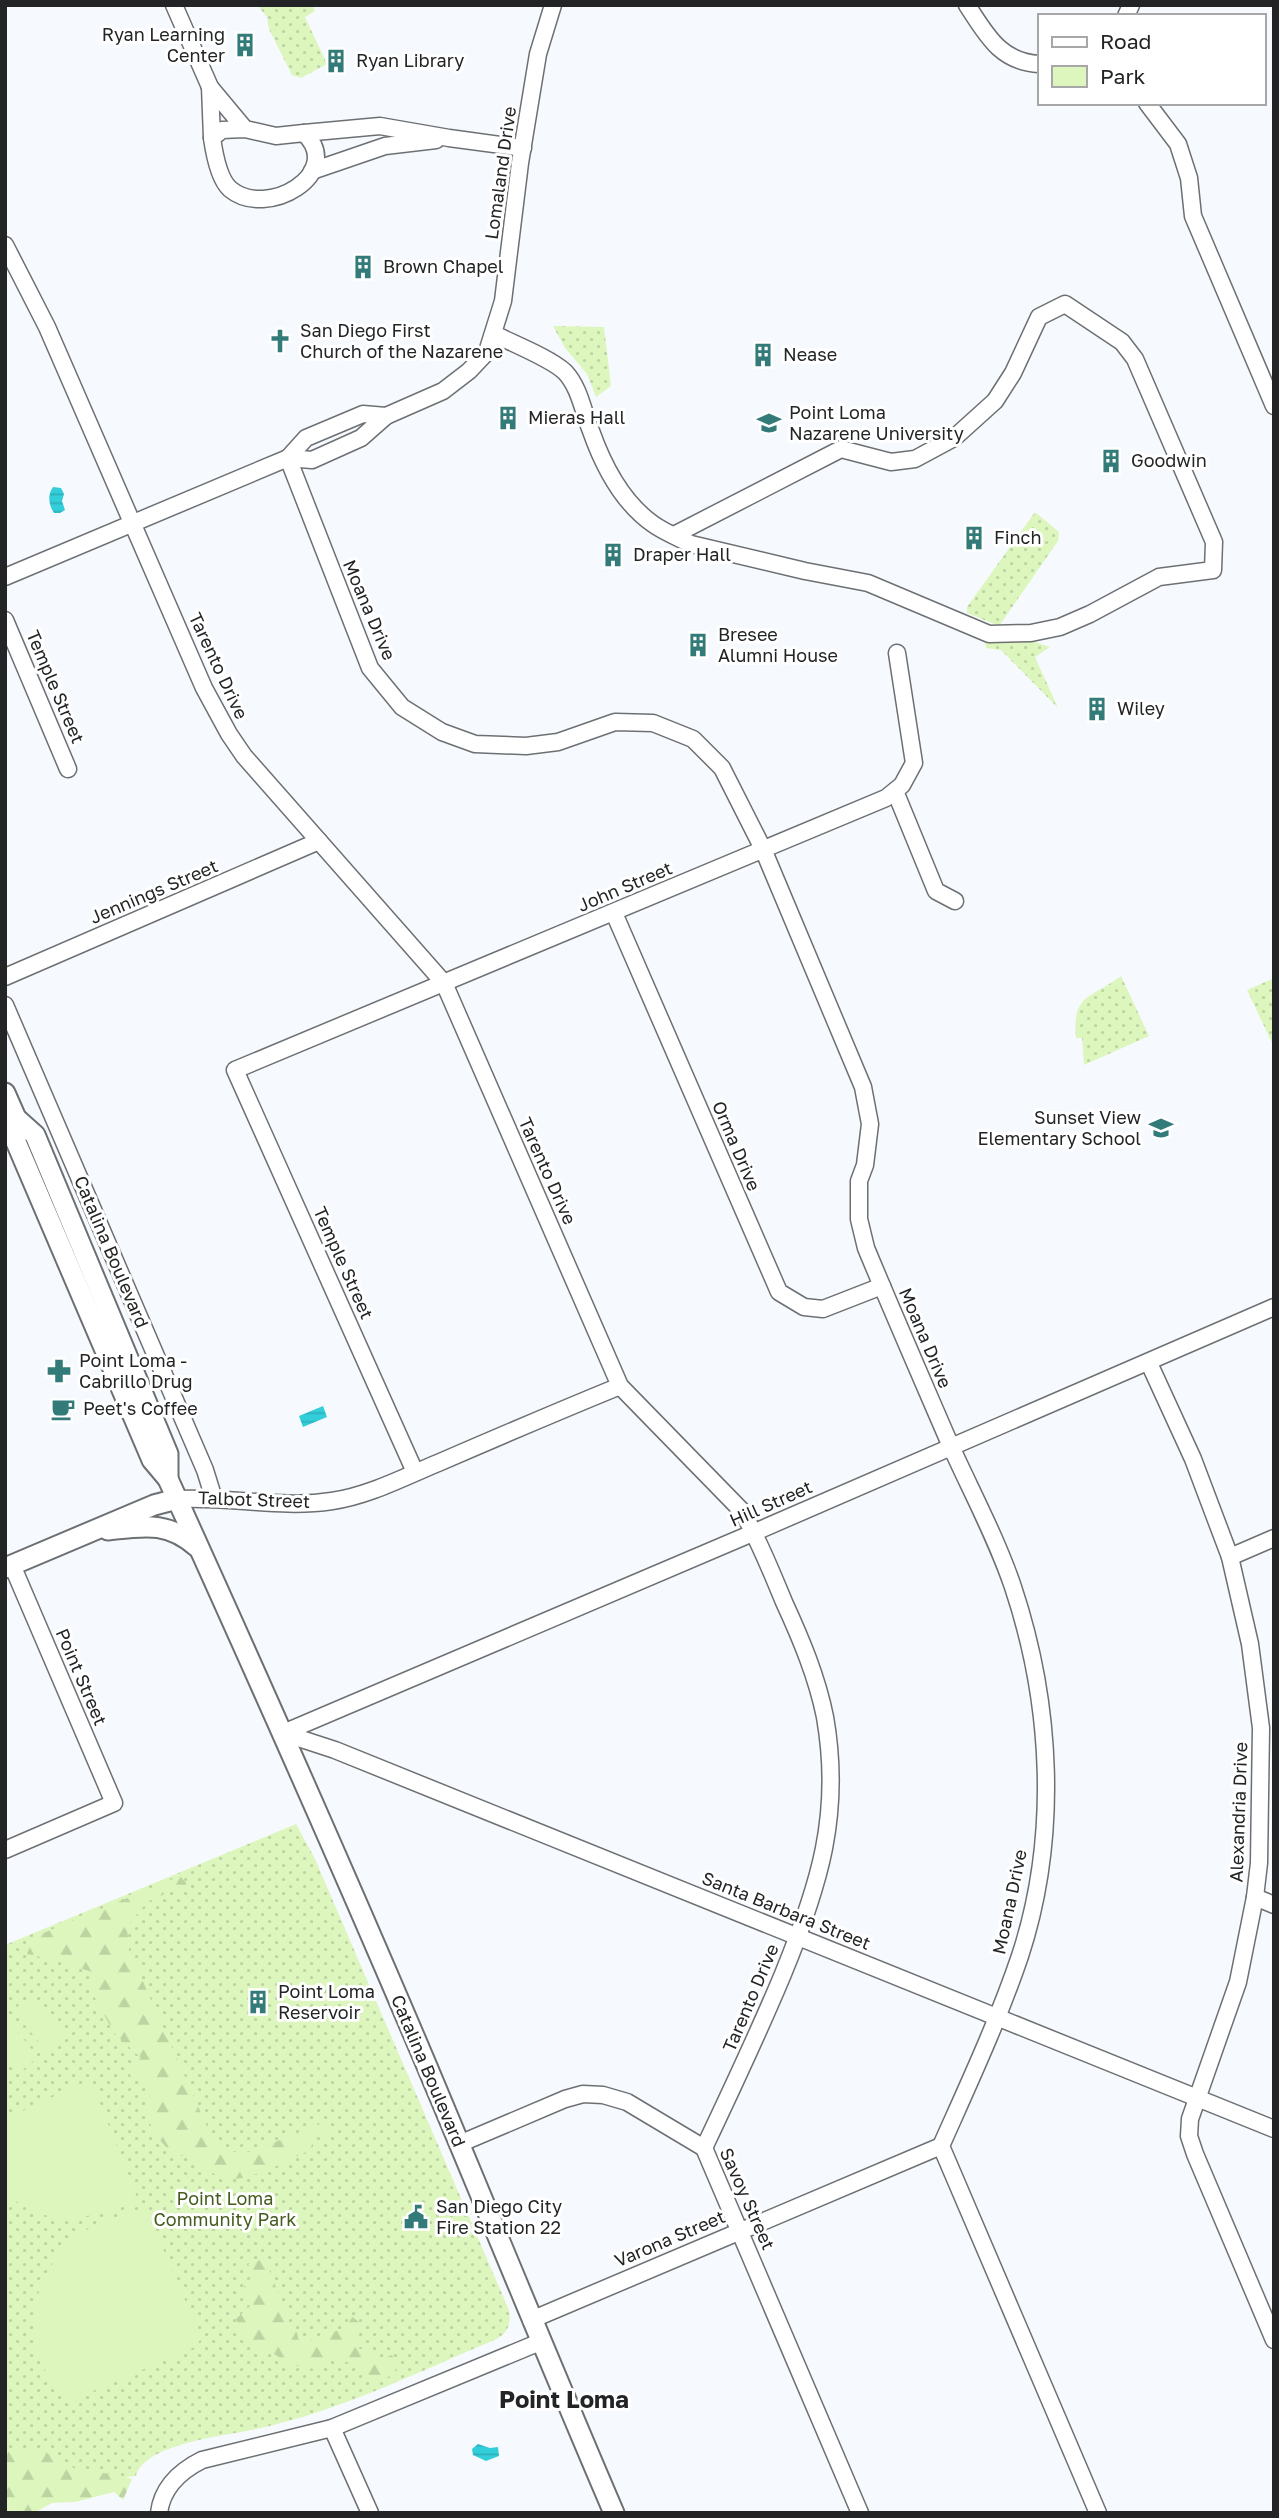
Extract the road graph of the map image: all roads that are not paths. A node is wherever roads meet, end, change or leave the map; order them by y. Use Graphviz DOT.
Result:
graph roads {
  1 [pos="174,5"];
  2 [pos="554,5"];
  3 [pos="967,5"];
  4 [pos="1038,64"];
  5 [pos="210,86"];
  6 [pos="1149,105"];
  7 [pos="246,129"];
  8 [pos="304,133"];
  9 [pos="212,138"];
  10 [pos="449,138"];
  11 [pos="523,148"];
  12 [pos="312,171"];
  13 [pos="5,245"];
  14 [pos="494,334"];
  15 [pos="1274,406"];
  16 [pos="288,458"];
  17 [pos="134,523"];
  18 [pos="674,535"];
  19 [pos="5,577"];
  20 [pos="5,620"];
  21 [pos="897,653"];
  22 [pos="68,769"];
  23 [pos="895,791"];
  24 [pos="319,841"];
  25 [pos="763,849"];
  26 [pos="955,901"];
  27 [pos="614,913"];
  28 [pos="5,977"];
  29 [pos="444,983"];
  30 [pos="5,1005"];
  31 [pos="235,1070"];
  32 [pos="5,1093"];
  33 [pos="16,1118"];
  34 [pos="5,1165"];
  35 [pos="28,1173"];
  36 [pos="882,1286"];
  37 [pos="1274,1307"];
  38 [pos="1149,1363"];
  39 [pos="620,1386"];
  40 [pos="951,1446"];
  41 [pos="415,1472"];
  42 [pos="168,1479"];
  43 [pos="177,1499"];
  44 [pos="214,1499"];
  45 [pos="89,1532"];
  46 [pos="755,1532"];
  47 [pos="1274,1538"];
  48 [pos="201,1551"];
  49 [pos="1230,1557"];
  50 [pos="8,1567"];
  51 [pos="283,1733"];
  52 [pos="5,1850"];
  53 [pos="1255,1897"];
  54 [pos="1274,1905"];
  55 [pos="798,1937"];
  56 [pos="997,2017"];
  57 [pos="1196,2098"];
  58 [pos="1274,2129"];
  59 [pos="459,2144"];
  60 [pos="941,2146"];
  61 [pos="704,2148"];
  62 [pos="740,2231"];
  63 [pos="531,2320"];
  64 [pos="1274,2340"];
  65 [pos="540,2342"];
  66 [pos="332,2428"];
  67 [pos="159,2513"];
  68 [pos="370,2513"];
  69 [pos="614,2513"];
  70 [pos="860,2513"];
  71 [pos="1098,2513"];
  1 -- 5 [label="street"];
  2 -- 11 [label="street, Lomaland Drive"];
  3 -- 4 [label="street"];
  5 -- 7 [label="street"];
  5 -- 9 [label="street"];
  6 -- 15 [label="street"];
  7 -- 8 [label="street"];
  7 -- 9 [label="street"];
  8 -- 10 [label="street"];
  8 -- 12 [label="street"];
  9 -- 12 [label="street"];
  10 -- 11 [label="street"];
  10 -- 12 [label="street"];
  11 -- 14 [label="street, Lomaland Drive"];
  13 -- 17 [label="street, Tarento Drive"];
  14 -- 16 [label="street, Lomaland Drive"];
  14 -- 18 [label="street"];
  16 -- 17 [label="street, Lomaland Drive"];
  16 -- 25 [label="street, Moana Drive"];
  17 -- 19 [label="street, Lomaland Drive"];
  17 -- 24 [label="street, Tarento Drive"];
  18 -- 18 [label="street"];
  20 -- 22 [label="street, Temple Street"];
  21 -- 23 [label="street, John Street"];
  23 -- 25 [label="street, John Street"];
  23 -- 26 [label="street"];
  24 -- 28 [label="street, Jennings Street"];
  24 -- 29 [label="street, Tarento Drive"];
  25 -- 27 [label="street, John Street"];
  25 -- 36 [label="street, Moana Drive"];
  27 -- 29 [label="street, John Street"];
  27 -- 36 [label="street, Orma Drive"];
  29 -- 31 [label="street, John Street"];
  29 -- 39 [label="street, Tarento Drive"];
  30 -- 44 [label="street, Catalina Boulevard"];
  31 -- 41 [label="street, Temple Street"];
  32 -- 33 [label="main road, Catalina Boulevard"];
  33 -- 35 [label="main road, Catalina Boulevard"];
  33 -- 42 [label="main road, Catalina Boulevard"];
  34 -- 35 [label="main road"];
  35 -- 42 [label="main road, Catalina Boulevard"];
  36 -- 40 [label="street, Moana Drive"];
  37 -- 38 [label="street, Hill Street"];
  38 -- 40 [label="street, Hill Street"];
  38 -- 49 [label="street, Alexandria Drive"];
  39 -- 41 [label="street, Talbot Street"];
  39 -- 46 [label="street, Tarento Drive"];
  40 -- 46 [label="street, Hill Street"];
  40 -- 56 [label="street, Moana Drive"];
  41 -- 44 [label="street, Talbot Street"];
  42 -- 43 [label="main road, Catalina Boulevard"];
  43 -- 44 [label="street, Talbot Street"];
  43 -- 45 [label="main road, Talbot Street"];
  43 -- 48 [label="main road, Catalina Boulevard"];
  45 -- 48 [label="main road"];
  45 -- 50 [label="main road, Talbot Street"];
  46 -- 51 [label="street, Hill Street"];
  46 -- 55 [label="street, Tarento Drive"];
  47 -- 49 [label="street"];
  48 -- 51 [label="main road, Catalina Boulevard"];
  49 -- 53 [label="street, Alexandria Drive"];
  50 -- 52 [label="street, Point Street"];
  51 -- 55 [label="street, Santa Barbara Street"];
  51 -- 59 [label="main road, Catalina Boulevard"];
  53 -- 54 [label="street"];
  53 -- 57 [label="street, Alexandria Drive"];
  55 -- 56 [label="street, Santa Barbara Street"];
  55 -- 61 [label="street, Tarento Drive"];
  56 -- 57 [label="street, Santa Barbara Street"];
  56 -- 60 [label="street, Moana Drive"];
  57 -- 58 [label="street, Santa Barbara Street"];
  57 -- 64 [label="street, Alexandria Drive"];
  59 -- 61 [label="street, Savoy Street"];
  59 -- 63 [label="main road, Catalina Boulevard"];
  60 -- 62 [label="street, Varona Street"];
  60 -- 71 [label="street"];
  61 -- 62 [label="street, Savoy Street"];
  62 -- 63 [label="street, Varona Street"];
  62 -- 70 [label="street, Savoy Street"];
  63 -- 65 [label="main road, Catalina Boulevard"];
  65 -- 66 [label="street"];
  65 -- 69 [label="main road, Catalina Boulevard"];
  66 -- 67 [label="street"];
  66 -- 68 [label="street"];
}
